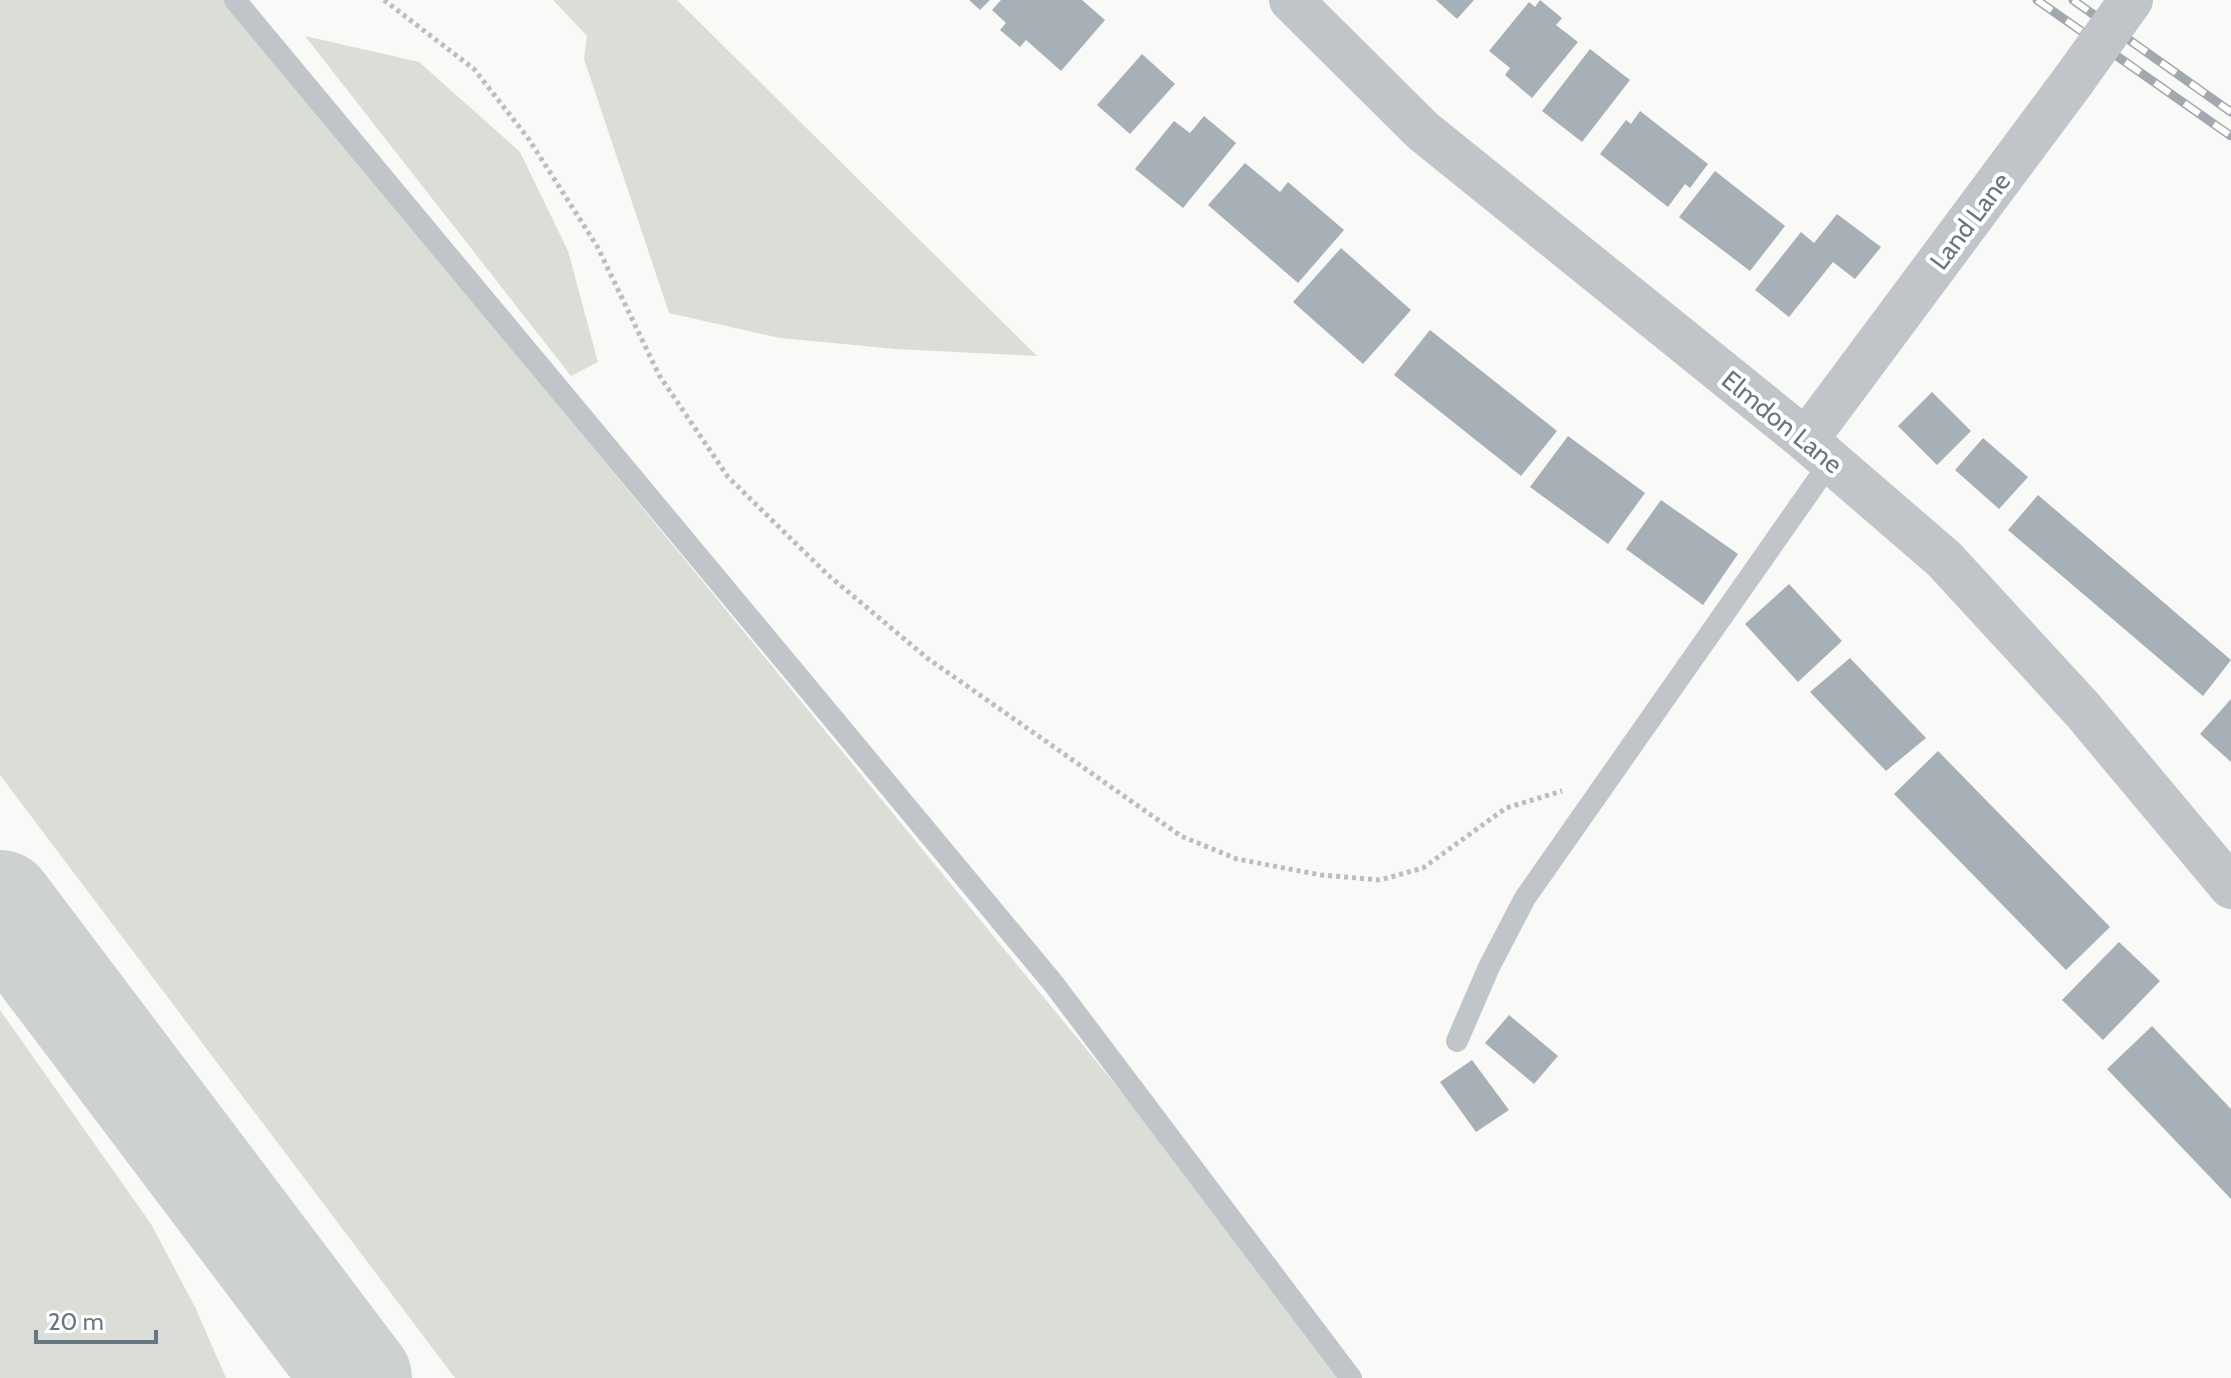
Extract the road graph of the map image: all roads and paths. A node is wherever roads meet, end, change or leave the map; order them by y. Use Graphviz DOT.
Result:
graph roads {
  1 [pos="235,0"];
  2 [pos="384,0"];
  3 [pos="1291,0"];
  4 [pos="2131,0"];
  5 [pos="1818,450"];
  6 [pos="1567,789"];
  7 [pos="2231,887"];
  8 [pos="1457,1041"];
  9 [pos="1351,1378"];
  1 -- 9 [label="lane"];
  2 -- 6 [label="path"];
  3 -- 5 [label="street, Elmdon Lane"];
  4 -- 5 [label="street, Land Lane, bridge"];
  5 -- 7 [label="street, Elmdon Lane"];
  5 -- 8 [label="lane"];
}
